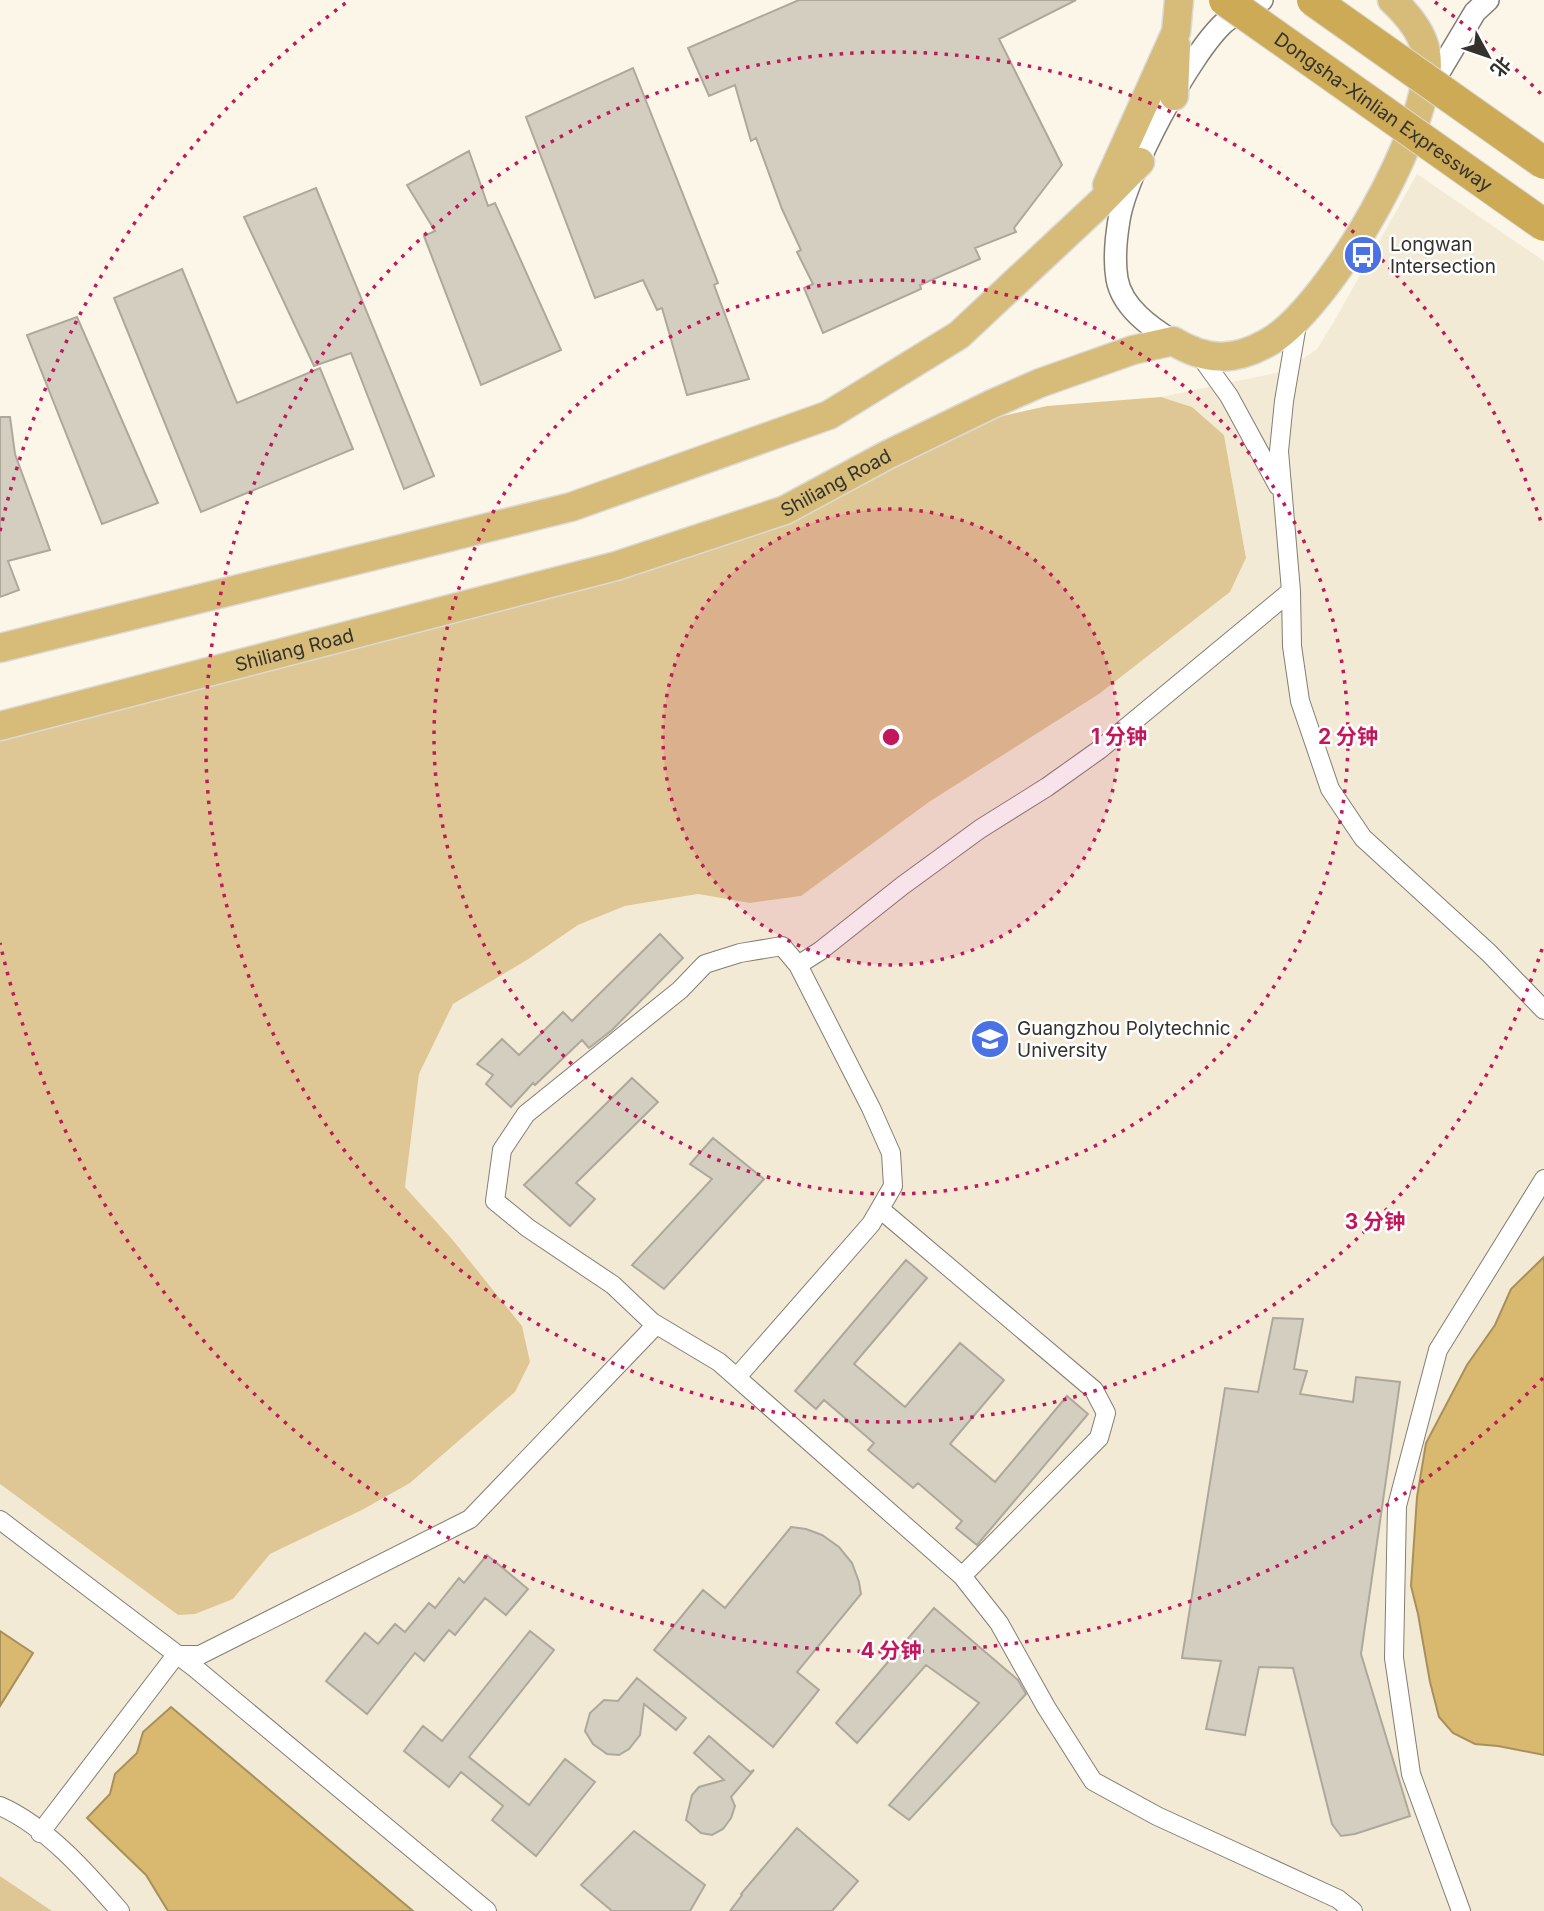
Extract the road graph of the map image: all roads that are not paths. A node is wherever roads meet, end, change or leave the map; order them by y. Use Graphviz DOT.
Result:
graph roads {
  1 [pos="1179,0"];
  2 [pos="1225,0"];
  3 [pos="1262,0"];
  4 [pos="1313,0"];
  5 [pos="1392,0"];
  6 [pos="1488,0"];
  7 [pos="1176,32"];
  8 [pos="1174,96"];
  9 [pos="1421,101"];
  10 [pos="1140,162"];
  11 [pos="1544,163"];
  12 [pos="1099,204"];
  13 [pos="1544,225"];
  14 [pos="1298,319"];
  15 [pos="1173,341"];
  16 [pos="1198,354"];
  17 [pos="1282,495"];
  18 [pos="1291,591"];
  19 [pos="0,648"];
  20 [pos="0,726"];
  21 [pos="799,965"];
  22 [pos="1544,1010"];
  23 [pos="1544,1179"];
  24 [pos="880,1209"];
  25 [pos="652,1322"];
  26 [pos="737,1377"];
  27 [pos="0,1520"];
  28 [pos="962,1576"];
  29 [pos="176,1655"];
  30 [pos="0,1806"];
  31 [pos="40,1833"];
  32 [pos="120,1911"];
  33 [pos="487,1911"];
  34 [pos="1353,1911"];
  35 [pos="1461,1911"];
  1 -- 7 [label="highway"];
  2 -- 13 [label="highway, Dongsha-Xinlian Expressway, bridge"];
  3 -- 8 [label="street"];
  4 -- 11 [label="highway, bridge"];
  5 -- 9 [label="highway"];
  6 -- 9 [label="street"];
  7 -- 8 [label="highway"];
  7 -- 12 [label="highway"];
  8 -- 10 [label="street"];
  9 -- 14 [label="highway"];
  10 -- 12 [label="highway"];
  10 -- 15 [label="street"];
  12 -- 19 [label="highway"];
  14 -- 16 [label="highway"];
  14 -- 17 [label="street"];
  15 -- 16 [label="highway"];
  15 -- 20 [label="highway, Shiliang Road"];
  16 -- 17 [label="street"];
  17 -- 18 [label="street"];
  18 -- 21 [label="street"];
  18 -- 22 [label="street"];
  21 -- 24 [label="street"];
  21 -- 25 [label="street"];
  23 -- 35 [label="street"];
  24 -- 26 [label="street"];
  24 -- 28 [label="street"];
  25 -- 26 [label="street"];
  25 -- 29 [label="street"];
  26 -- 28 [label="street"];
  27 -- 29 [label="street"];
  28 -- 34 [label="street"];
  29 -- 31 [label="street"];
  29 -- 33 [label="street"];
  30 -- 31 [label="street"];
  31 -- 32 [label="street"];
}
